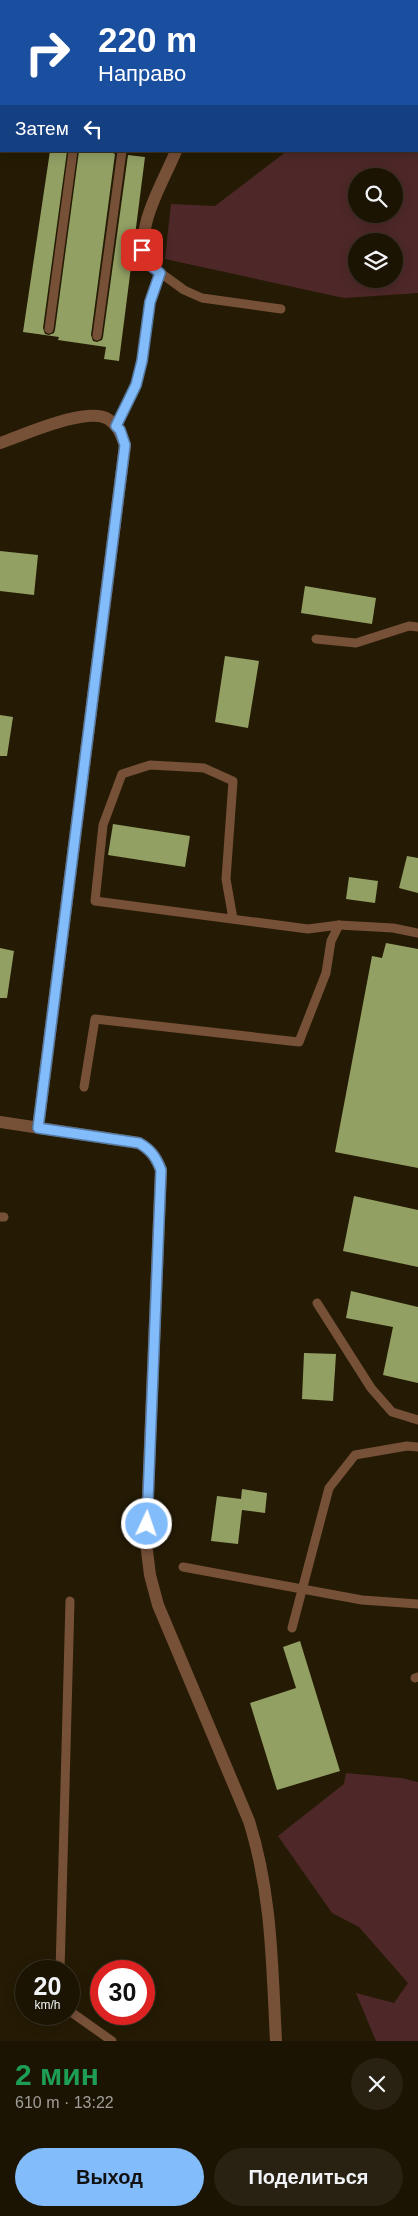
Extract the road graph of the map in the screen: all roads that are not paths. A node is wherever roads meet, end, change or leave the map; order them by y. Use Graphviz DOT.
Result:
graph roads {
  1 [pos="73,152"];
  2 [pos="122,152"];
  3 [pos="176,152"];
  4 [pos="147,263"];
  5 [pos="160,273"];
  6 [pos="281,309"];
  7 [pos="49,330"];
  8 [pos="98,336"];
  9 [pos="116,426"];
  10 [pos="0,443"];
  11 [pos="418,627"];
  12 [pos="316,639"];
  13 [pos="233,919"];
  14 [pos="339,925"];
  15 [pos="418,933"];
  16 [pos="84,1087"];
  17 [pos="0,1122"];
  18 [pos="38,1128"];
  19 [pos="317,1303"];
  20 [pos="418,1420"];
  21 [pos="418,1447"];
  22 [pos="183,1567"];
  23 [pos="302,1589"];
  24 [pos="70,1601"];
  25 [pos="418,1604"];
  26 [pos="292,1628"];
  27 [pos="60,1960"];
  28 [pos="80,2018"];
  29 [pos="112,2041"];
  30 [pos="276,2041"];
  1 -- 7 [label="lane"];
  2 -- 8 [label="lane"];
  3 -- 4 [label="street"];
  4 -- 5 [label="lane"];
  5 -- 6 [label="lane"];
  5 -- 9 [label="lane"];
  9 -- 10 [label="street"];
  9 -- 18 [label="street"];
  11 -- 12 [label="lane"];
  13 -- 13 [label="lane"];
  13 -- 14 [label="lane"];
  14 -- 15 [label="lane"];
  14 -- 16 [label="lane"];
  17 -- 18 [label="street"];
  18 -- 30 [label="street"];
  19 -- 20 [label="lane"];
  21 -- 23 [label="lane"];
  22 -- 23 [label="lane"];
  23 -- 25 [label="lane"];
  23 -- 26 [label="lane"];
  24 -- 27 [label="lane"];
  28 -- 29 [label="lane"];
}
